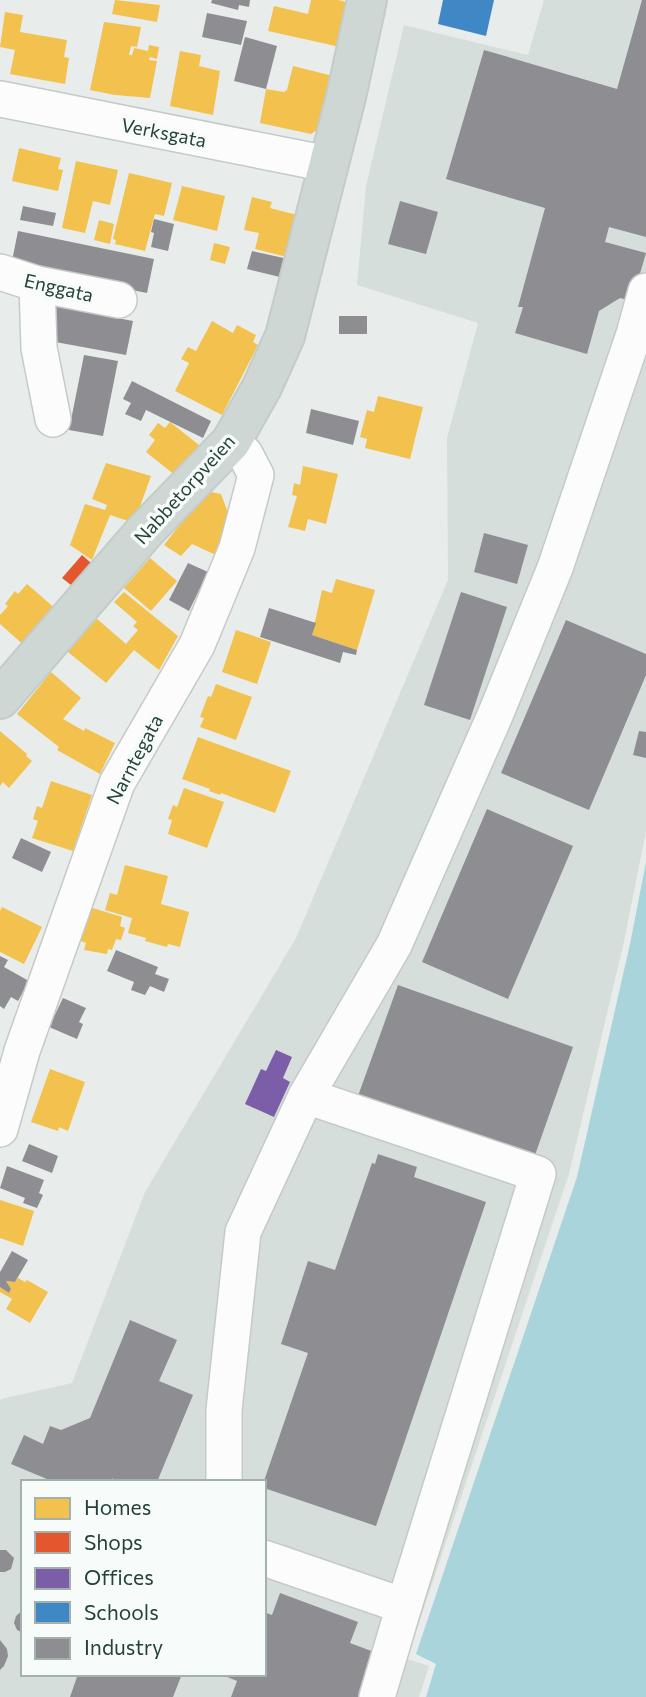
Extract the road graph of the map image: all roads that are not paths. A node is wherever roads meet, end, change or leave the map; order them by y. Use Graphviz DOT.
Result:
graph roads {
  1 [pos="367,0"];
  2 [pos="0,99"];
  3 [pos="328,164"];
  4 [pos="0,272"];
  5 [pos="37,284"];
  6 [pos="646,292"];
  7 [pos="119,300"];
  8 [pos="53,419"];
  9 [pos="231,442"];
  10 [pos="0,699"];
  11 [pos="306,1096"];
  12 [pos="0,1129"];
  13 [pos="224,1480"];
  14 [pos="266,1559"];
  15 [pos="404,1606"];
  16 [pos="377,1697"];
  1 -- 3 [label="main road, Nabbetorpveien"];
  2 -- 3 [label="street, Verksgata"];
  3 -- 9 [label="main road, Nabbetorpveien"];
  4 -- 5 [label="street, Enggata"];
  5 -- 7 [label="street, Enggata"];
  5 -- 8 [label="street"];
  6 -- 11 [label="street"];
  9 -- 10 [label="main road, Nabbetorpveien"];
  9 -- 12 [label="street, Narntegata"];
  11 -- 13 [label="street"];
  11 -- 15 [label="street"];
  14 -- 15 [label="street"];
  15 -- 16 [label="street"];
}
